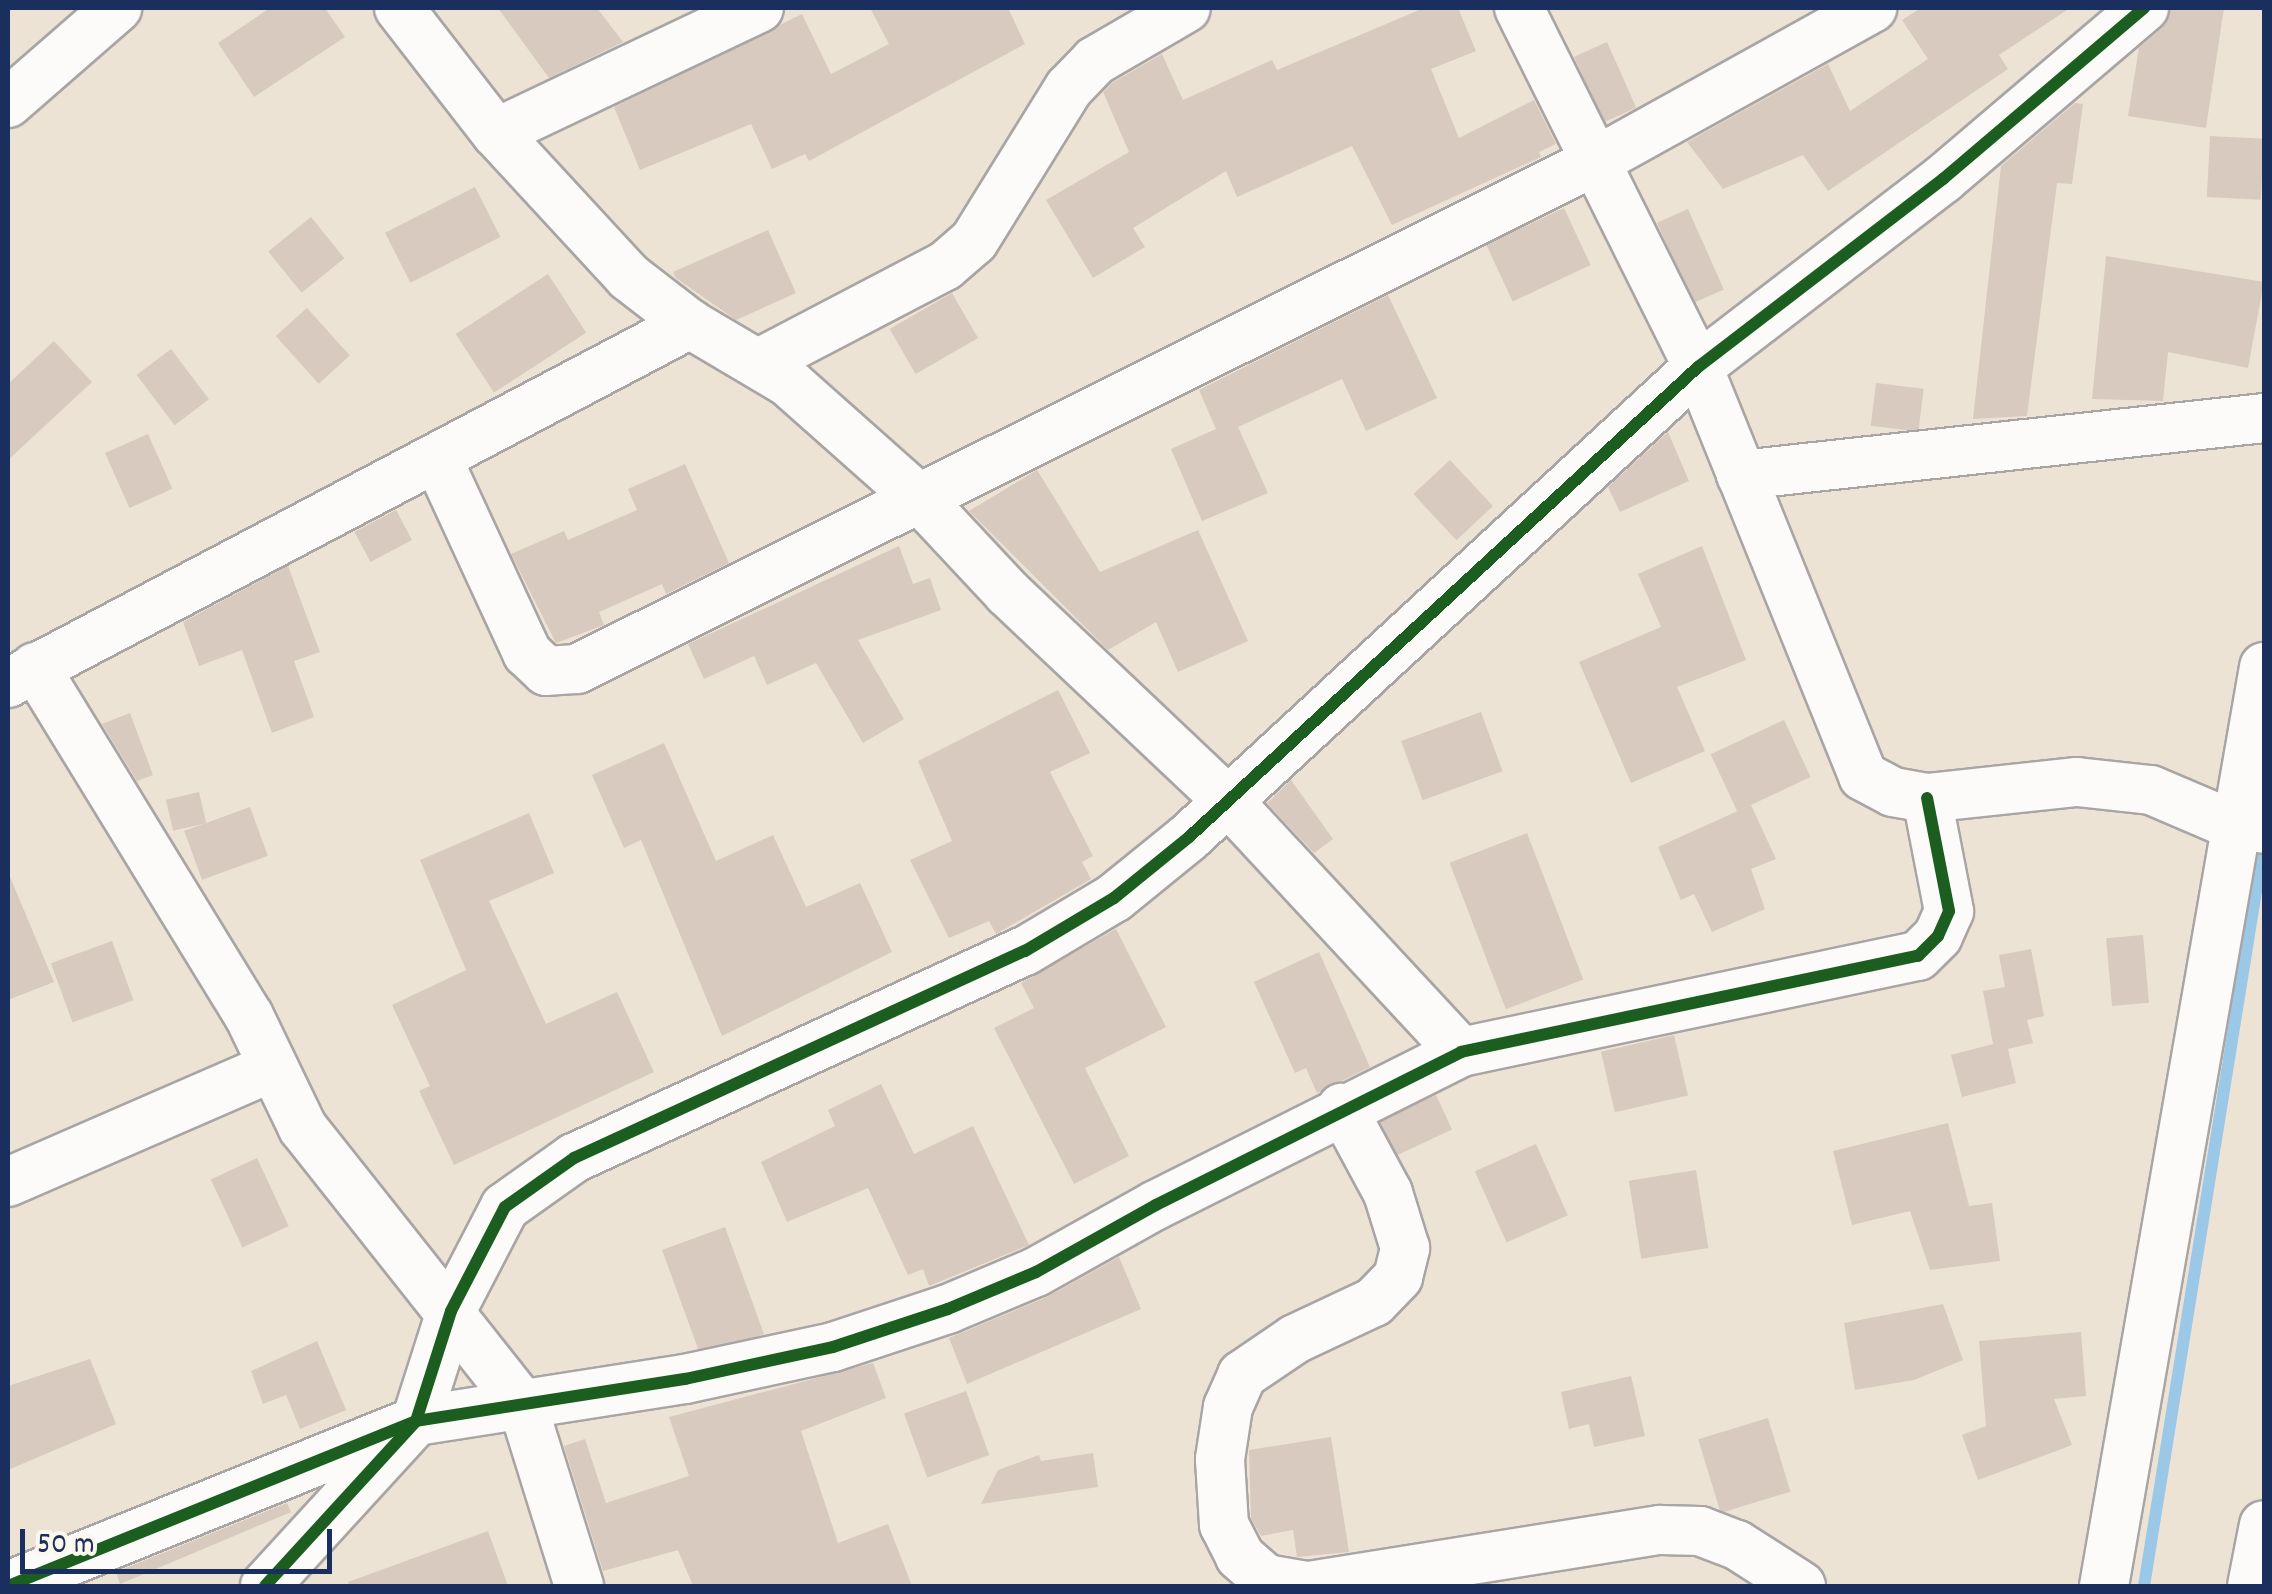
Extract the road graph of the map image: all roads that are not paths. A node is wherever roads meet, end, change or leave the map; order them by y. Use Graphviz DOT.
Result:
graph roads {
  1 [pos="117,8"];
  2 [pos="400,8"];
  3 [pos="759,8"];
  4 [pos="1186,8"];
  5 [pos="1520,8"];
  6 [pos="1872,8"];
  7 [pos="2144,8"];
  8 [pos="8,103"];
  9 [pos="496,133"];
  10 [pos="1596,161"];
  11 [pos="690,324"];
  12 [pos="761,362"];
  13 [pos="1698,367"];
  14 [pos="2264,418"];
  15 [pos="438,460"];
  16 [pos="1741,475"];
  17 [pos="922,501"];
  18 [pos="2264,668"];
  19 [pos="21,675"];
  20 [pos="1927,798"];
  21 [pos="1226,799"];
  22 [pos="2248,827"];
  23 [pos="1461,1052"];
  24 [pos="274,1068"];
  25 [pos="1342,1108"];
  26 [pos="8,1182"];
  27 [pos="450,1311"];
  28 [pos="523,1406"];
  29 [pos="416,1422"];
  30 [pos="2264,1525"];
  31 [pos="8,1586"];
  32 [pos="265,1586"];
  33 [pos="579,1586"];
  34 [pos="1308,1586"];
  35 [pos="1801,1586"];
  36 [pos="2104,1586"];
  37 [pos="2252,1586"];
  1 -- 8 [label="street"];
  2 -- 9 [label="street"];
  3 -- 9 [label="street"];
  4 -- 12 [label="street"];
  5 -- 10 [label="street"];
  6 -- 10 [label="street"];
  7 -- 13 [label="street"];
  9 -- 11 [label="street"];
  10 -- 13 [label="street"];
  10 -- 17 [label="street"];
  11 -- 12 [label="street"];
  11 -- 15 [label="street"];
  12 -- 17 [label="street"];
  13 -- 16 [label="street"];
  13 -- 21 [label="street"];
  14 -- 16 [label="street"];
  15 -- 17 [label="street"];
  15 -- 19 [label="street"];
  16 -- 20 [label="street"];
  17 -- 21 [label="street"];
  18 -- 22 [label="street"];
  19 -- 24 [label="street"];
  20 -- 22 [label="street"];
  20 -- 23 [label="street"];
  21 -- 23 [label="street"];
  21 -- 27 [label="street"];
  22 -- 36 [label="street"];
  23 -- 25 [label="street"];
  24 -- 26 [label="street"];
  24 -- 27 [label="street"];
  25 -- 28 [label="street"];
  25 -- 34 [label="street"];
  27 -- 28 [label="street"];
  27 -- 29 [label="street"];
  28 -- 29 [label="street"];
  28 -- 33 [label="street"];
  29 -- 31 [label="street"];
  29 -- 32 [label="street"];
  30 -- 37 [label="street"];
  34 -- 35 [label="street"];
}
